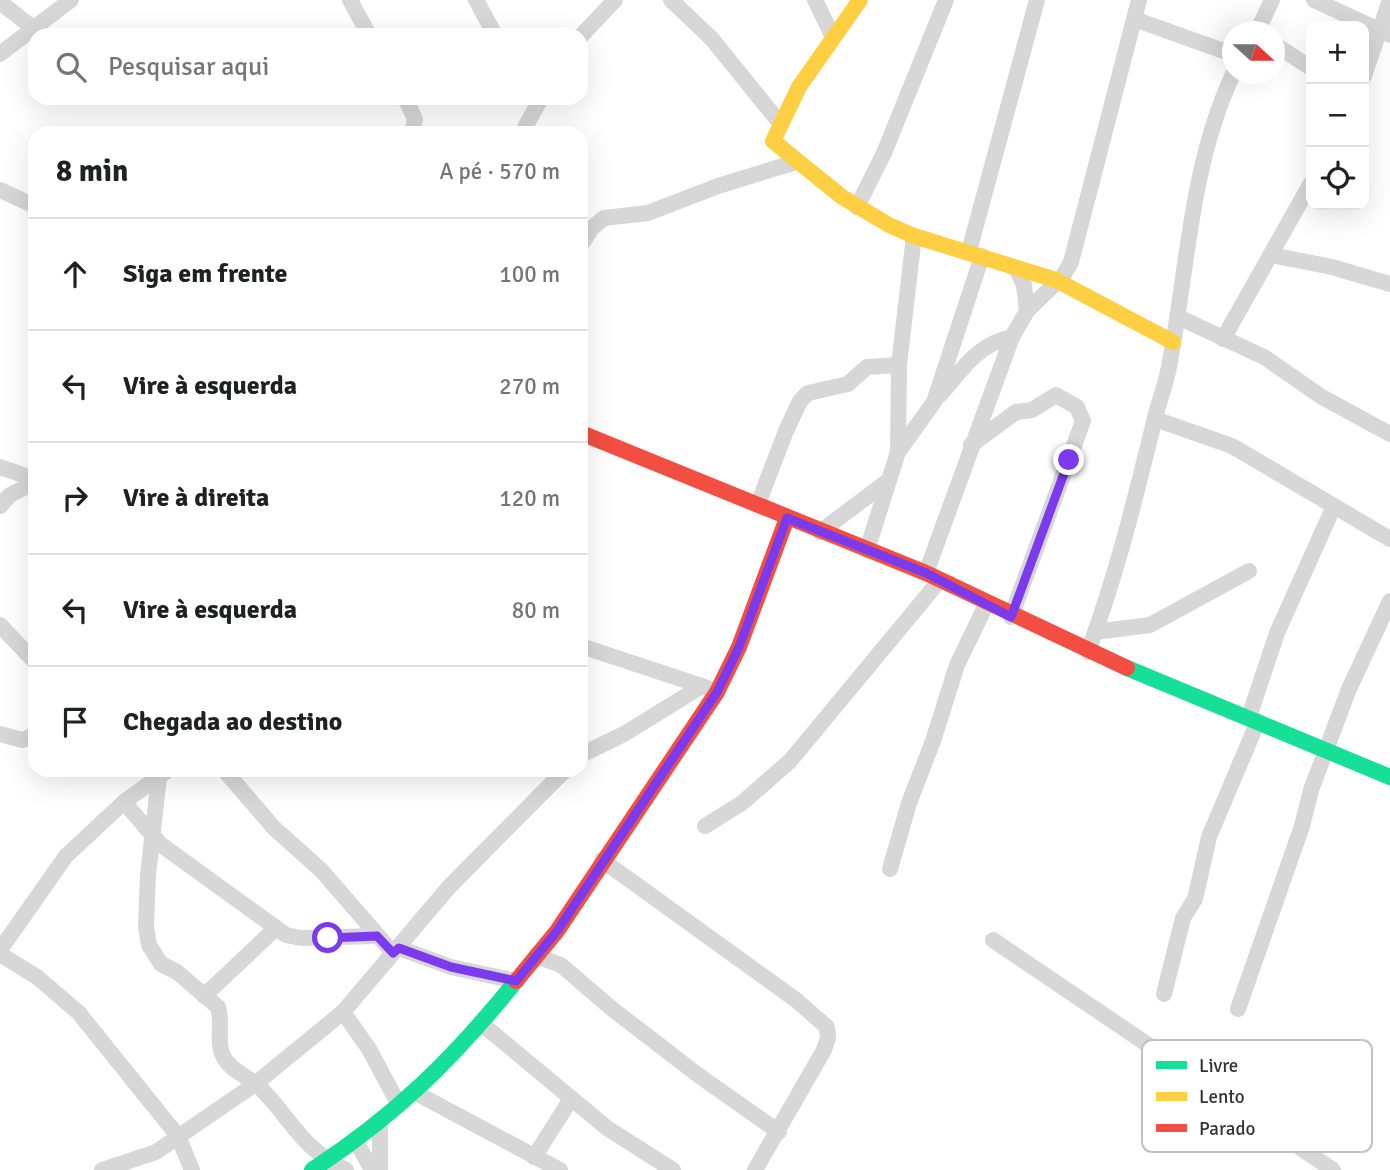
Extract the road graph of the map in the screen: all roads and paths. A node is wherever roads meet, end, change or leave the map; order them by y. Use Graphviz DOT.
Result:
graph roads {
  1 [pos="71,0"];
  2 [pos="351,0"];
  3 [pos="476,0"];
  4 [pos="614,0"];
  5 [pos="671,0"];
  6 [pos="815,0"];
  7 [pos="860,0"];
  8 [pos="946,0"];
  9 [pos="1037,0"];
  10 [pos="1139,0"];
  11 [pos="1272,0"];
  12 [pos="1314,0"];
  13 [pos="1390,0"];
  14 [pos="0,2"];
  15 [pos="1134,19"];
  16 [pos="1262,21"];
  17 [pos="33,28"];
  18 [pos="365,28"];
  19 [pos="491,28"];
  20 [pos="588,28"];
  21 [pos="28,32"];
  22 [pos="1385,33"];
  23 [pos="832,36"];
  24 [pos="1222,50"];
  25 [pos="1285,51"];
  26 [pos="0,54"];
  27 [pos="1306,65"];
  28 [pos="1369,66"];
  29 [pos="1229,84"];
  30 [pos="408,105"];
  31 [pos="536,105"];
  32 [pos="779,122"];
  33 [pos="413,126"];
  34 [pos="526,126"];
  35 [pos="773,141"];
  36 [pos="796,162"];
  37 [pos="759,174"];
  38 [pos="0,190"];
  39 [pos="1306,192"];
  40 [pos="28,203"];
  41 [pos="857,208"];
  42 [pos="588,234"];
  43 [pos="914,236"];
  44 [pos="975,254"];
  45 [pos="1271,255"];
  46 [pos="1017,270"];
  47 [pos="1055,280"];
  48 [pos="1390,284"];
  49 [pos="1027,311"];
  50 [pos="1178,317"];
  51 [pos="1012,337"];
  52 [pos="1223,339"];
  53 [pos="1173,342"];
  54 [pos="899,365"];
  55 [pos="934,402"];
  56 [pos="1155,419"];
  57 [pos="1387,427"];
  58 [pos="588,436"];
  59 [pos="971,445"];
  60 [pos="898,452"];
  61 [pos="0,467"];
  62 [pos="28,478"];
  63 [pos="888,481"];
  64 [pos="28,485"];
  65 [pos="758,504"];
  66 [pos="0,506"];
  67 [pos="1334,506"];
  68 [pos="787,518"];
  69 [pos="820,532"];
  70 [pos="1390,539"];
  71 [pos="867,550"];
  72 [pos="1249,571"];
  73 [pos="933,577"];
  74 [pos="1390,601"];
  75 [pos="986,605"];
  76 [pos="1011,617"];
  77 [pos="0,625"];
  78 [pos="1095,632"];
  79 [pos="588,648"];
  80 [pos="1088,652"];
  81 [pos="28,655"];
  82 [pos="709,689"];
  83 [pos="1254,719"];
  84 [pos="0,734"];
  85 [pos="28,738"];
  86 [pos="1326,748"];
  87 [pos="588,752"];
  88 [pos="159,777"];
  89 [pos="162,777"];
  90 [pos="230,777"];
  91 [pos="558,777"];
  92 [pos="1390,777"];
  93 [pos="124,802"];
  94 [pos="705,826"];
  95 [pos="150,833"];
  96 [pos="602,860"];
  97 [pos="890,869"];
  98 [pos="275,929"];
  99 [pos="557,931"];
  100 [pos="377,936"];
  101 [pos="993,940"];
  102 [pos="400,946"];
  103 [pos="0,952"];
  104 [pos="536,956"];
  105 [pos="561,965"];
  106 [pos="516,981"];
  107 [pos="1164,994"];
  108 [pos="204,996"];
  109 [pos="1238,1009"];
  110 [pos="343,1012"];
  111 [pos="482,1024"];
  112 [pos="1142,1041"];
  113 [pos="256,1084"];
  114 [pos="416,1093"];
  115 [pos="571,1098"];
  116 [pos="399,1105"];
  117 [pos="380,1123"];
  118 [pos="779,1132"];
  119 [pos="178,1136"];
  120 [pos="356,1141"];
  121 [pos="1306,1152"];
  122 [pos="534,1157"];
  123 [pos="327,1160"];
  124 [pos="102,1170"];
  125 [pos="192,1170"];
  126 [pos="312,1170"];
  127 [pos="346,1170"];
  128 [pos="372,1170"];
  129 [pos="380,1170"];
  130 [pos="560,1170"];
  131 [pos="673,1170"];
  132 [pos="755,1170"];
  133 [pos="1333,1170"];
  1 -- 17 [label="street"];
  2 -- 18 [label="street"];
  3 -- 19 [label="street"];
  4 -- 20 [label="street"];
  5 -- 32 [label="street"];
  6 -- 23 [label="street"];
  7 -- 23 [label="street"];
  8 -- 41 [label="street"];
  9 -- 44 [label="street"];
  10 -- 15 [label="street"];
  11 -- 16 [label="street"];
  12 -- 22 [label="street"];
  13 -- 22 [label="street"];
  14 -- 17 [label="street"];
  15 -- 24 [label="street"];
  15 -- 47 [label="street"];
  21 -- 26 [label="street"];
  22 -- 28 [label="street"];
  23 -- 32 [label="street"];
  25 -- 27 [label="street"];
  29 -- 50 [label="street"];
  30 -- 33 [label="street"];
  31 -- 34 [label="street"];
  32 -- 35 [label="street"];
  35 -- 36 [label="street"];
  35 -- 37 [label="street"];
  36 -- 37 [label="street"];
  36 -- 41 [label="street"];
  37 -- 42 [label="street"];
  38 -- 40 [label="street"];
  39 -- 45 [label="street"];
  41 -- 43 [label="street"];
  43 -- 44 [label="street"];
  43 -- 54 [label="street"];
  44 -- 46 [label="street"];
  44 -- 55 [label="street"];
  45 -- 48 [label="street"];
  45 -- 52 [label="street"];
  46 -- 47 [label="street"];
  46 -- 49 [label="street"];
  47 -- 49 [label="street"];
  47 -- 53 [label="street"];
  49 -- 51 [label="street"];
  50 -- 52 [label="street"];
  50 -- 53 [label="street"];
  51 -- 55 [label="street"];
  51 -- 59 [label="street"];
  52 -- 57 [label="street"];
  53 -- 56 [label="street"];
  54 -- 60 [label="street"];
  54 -- 65 [label="street"];
  55 -- 60 [label="street"];
  56 -- 67 [label="street"];
  56 -- 78 [label="street"];
  58 -- 65 [label="street"];
  59 -- 73 [label="street"];
  59 -- 76 [label="street"];
  60 -- 63 [label="street"];
  61 -- 62 [label="street"];
  63 -- 69 [label="street"];
  63 -- 71 [label="street"];
  64 -- 66 [label="street"];
  65 -- 68 [label="street"];
  67 -- 70 [label="street"];
  67 -- 83 [label="street"];
  68 -- 69 [label="street"];
  68 -- 82 [label="street"];
  69 -- 71 [label="street"];
  71 -- 73 [label="street"];
  72 -- 78 [label="street"];
  73 -- 75 [label="street"];
  73 -- 94 [label="street"];
  74 -- 86 [label="street"];
  75 -- 76 [label="street"];
  75 -- 97 [label="street"];
  76 -- 80 [label="street"];
  77 -- 81 [label="street"];
  78 -- 80 [label="street"];
  79 -- 82 [label="street"];
  80 -- 83 [label="street"];
  82 -- 87 [label="street"];
  82 -- 96 [label="street"];
  83 -- 86 [label="street"];
  83 -- 107 [label="street"];
  84 -- 85 [label="street"];
  86 -- 92 [label="street"];
  86 -- 109 [label="street"];
  88 -- 93 [label="street"];
  89 -- 95 [label="street"];
  90 -- 100 [label="street"];
  91 -- 102 [label="street"];
  93 -- 95 [label="street"];
  93 -- 103 [label="street"];
  95 -- 98 [label="street"];
  95 -- 108 [label="street"];
  96 -- 99 [label="street"];
  96 -- 118 [label="street"];
  98 -- 100 [label="street"];
  98 -- 108 [label="street"];
  99 -- 104 [label="street"];
  99 -- 105 [label="street"];
  100 -- 102 [label="street"];
  101 -- 112 [label="street"];
  102 -- 106 [label="street"];
  102 -- 110 [label="street"];
  103 -- 119 [label="street"];
  104 -- 105 [label="street"];
  104 -- 106 [label="street"];
  105 -- 118 [label="street"];
  106 -- 111 [label="street"];
  108 -- 113 [label="street"];
  110 -- 113 [label="street"];
  110 -- 116 [label="street"];
  111 -- 114 [label="street"];
  111 -- 115 [label="street"];
  113 -- 119 [label="street"];
  113 -- 123 [label="street"];
  114 -- 116 [label="street"];
  114 -- 122 [label="street"];
  115 -- 122 [label="street"];
  115 -- 131 [label="street"];
  116 -- 117 [label="street"];
  117 -- 120 [label="street"];
  117 -- 129 [label="street"];
  118 -- 132 [label="street"];
  119 -- 124 [label="street"];
  119 -- 125 [label="street"];
  120 -- 123 [label="street"];
  120 -- 128 [label="street"];
  121 -- 133 [label="street"];
  122 -- 130 [label="street"];
  123 -- 126 [label="street"];
  123 -- 127 [label="street"];
}
